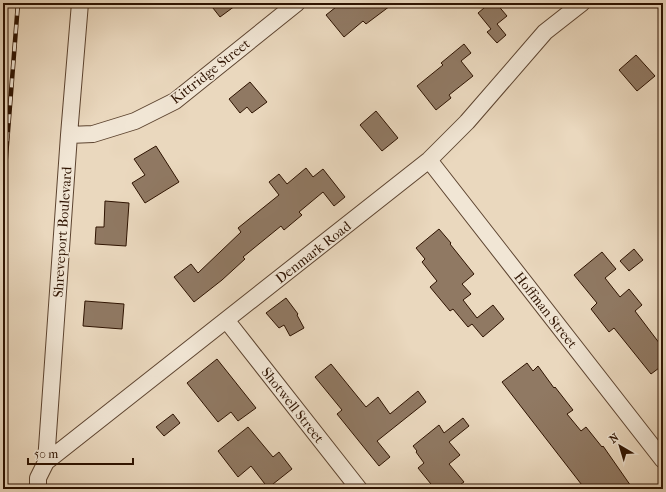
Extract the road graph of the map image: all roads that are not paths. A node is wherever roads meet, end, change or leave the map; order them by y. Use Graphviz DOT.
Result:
graph roads {
  1 [pos="80,3"];
  2 [pos="296,3"];
  3 [pos="582,3"];
  4 [pos="69,135"];
  5 [pos="429,160"];
  6 [pos="226,320"];
  7 [pos="663,460"];
  8 [pos="46,462"];
  9 [pos="38,489"];
  10 [pos="359,489"];
  1 -- 4 [label="street, Shreveport Boulevard"];
  2 -- 4 [label="street, Kittridge Street"];
  3 -- 5 [label="street, Denmark Road"];
  4 -- 8 [label="street, Shreveport Boulevard"];
  5 -- 6 [label="street, Denmark Road"];
  5 -- 7 [label="street, Hoffman Street"];
  6 -- 8 [label="street, Denmark Road"];
  6 -- 10 [label="street, Shotwell Street"];
  8 -- 9 [label="street, Denmark Road"];
}
